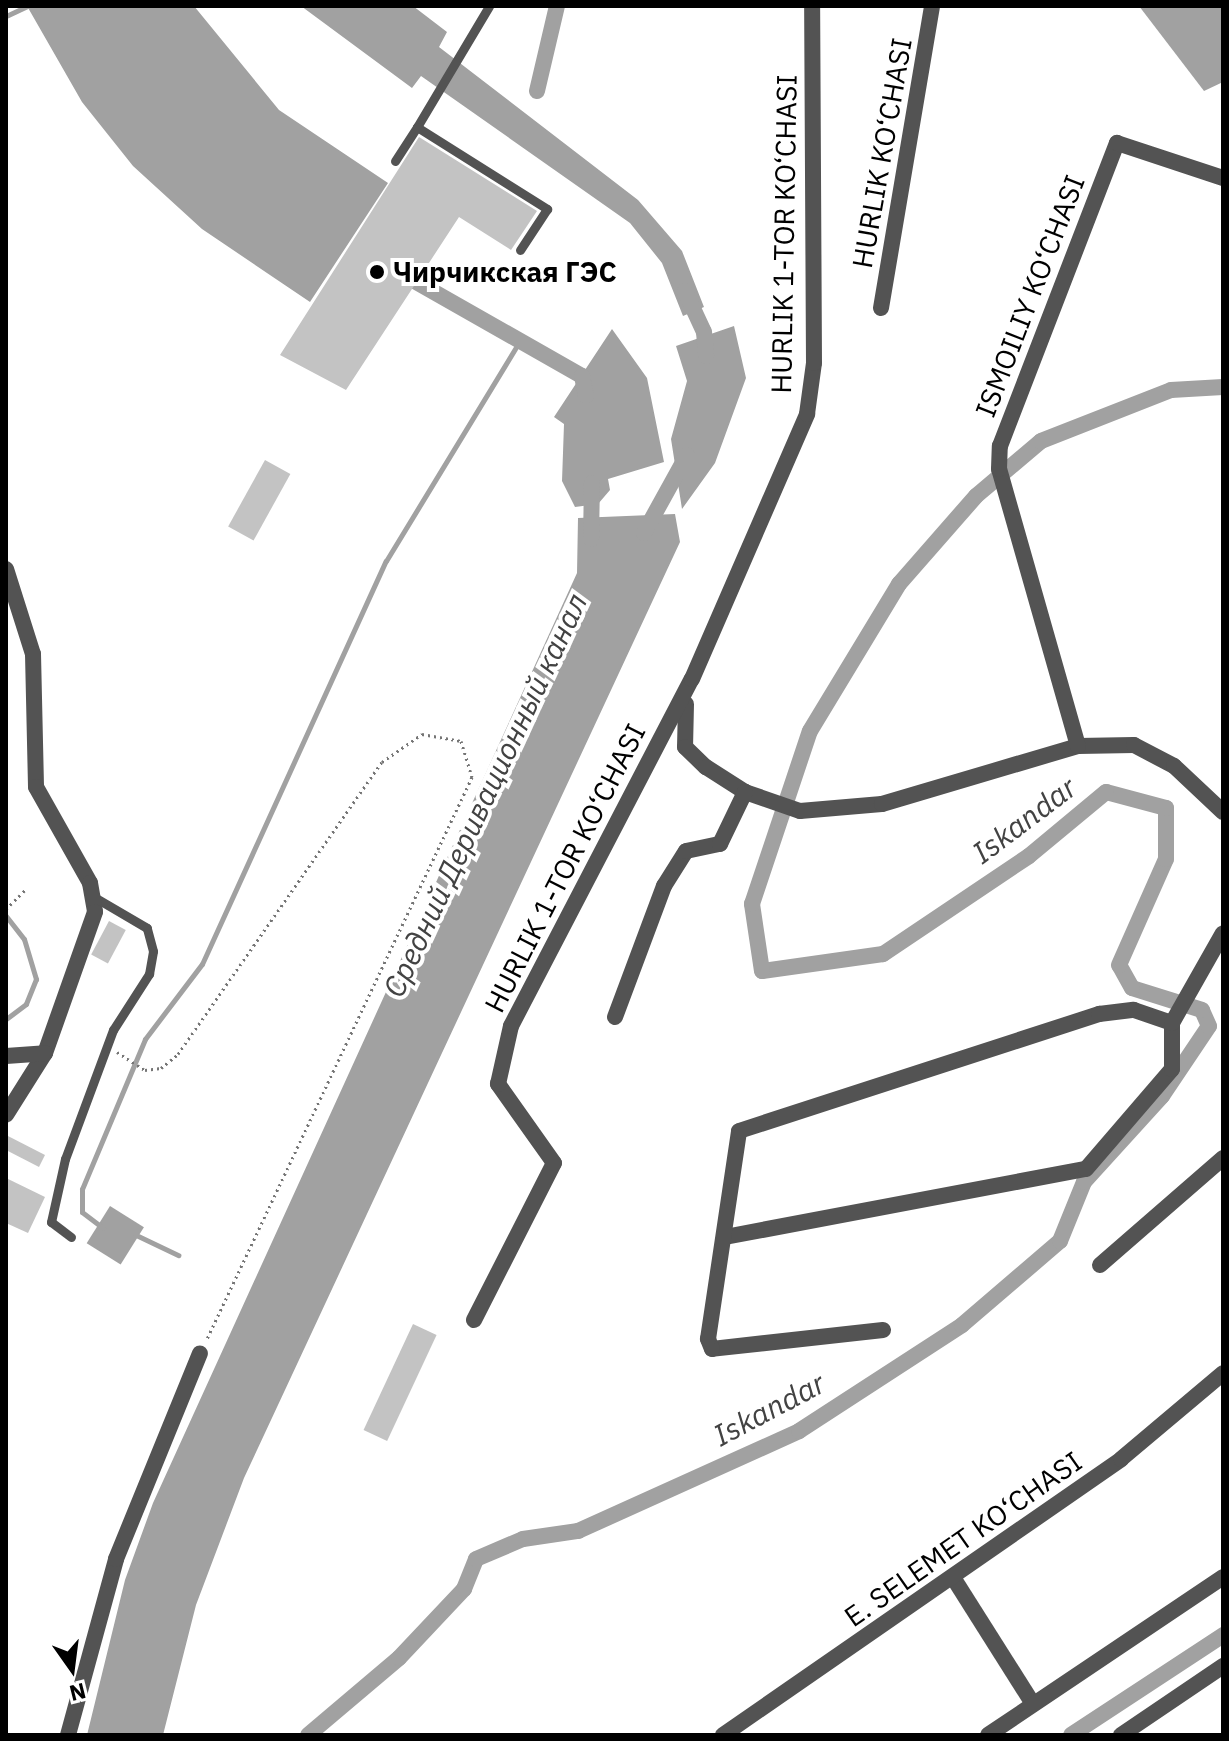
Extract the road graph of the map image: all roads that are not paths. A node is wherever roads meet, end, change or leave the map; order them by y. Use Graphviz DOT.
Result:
graph roads {
  1 [pos="489,6"];
  2 [pos="812,6"];
  3 [pos="932,6"];
  4 [pos="417,127"];
  5 [pos="395,161"];
  6 [pos="1223,178"];
  7 [pos="520,250"];
  8 [pos="881,308"];
  9 [pos="6,569"];
  10 [pos="692,679"];
  11 [pos="1078,746"];
  12 [pos="745,792"];
  13 [pos="1223,812"];
  14 [pos="92,890"];
  15 [pos="1223,933"];
  16 [pos="615,1017"];
  17 [pos="1176,1019"];
  18 [pos="45,1053"];
  19 [pos="6,1056"];
  20 [pos="6,1115"];
  21 [pos="1223,1158"];
  22 [pos="71,1237"];
  23 [pos="725,1237"];
  24 [pos="1100,1265"];
  25 [pos="474,1320"];
  26 [pos="883,1330"];
  27 [pos="200,1353"];
  28 [pos="1223,1373"];
  29 [pos="1223,1577"];
  30 [pos="954,1579"];
  31 [pos="1223,1666"];
  32 [pos="1033,1704"];
  33 [pos="68,1735"];
  34 [pos="723,1735"];
  35 [pos="988,1735"];
  36 [pos="1121,1735"];
  1 -- 4 [label="lane"];
  2 -- 10 [label="street, HURLIK 1-TOR KO‘CHASI"];
  3 -- 8 [label="street, HURLIK KO‘CHASI"];
  4 -- 5 [label="lane"];
  4 -- 7 [label="lane"];
  6 -- 11 [label="street, ISMOILIY KO‘CHASI"];
  9 -- 14 [label="street"];
  10 -- 12 [label="street, HURLIK 1-TOR KO‘CHASI"];
  10 -- 25 [label="street, HURLIK 1-TOR KO‘CHASI"];
  11 -- 12 [label="street, HURLIK 1-TOR KO‘CHASI"];
  11 -- 13 [label="street"];
  12 -- 16 [label="street"];
  14 -- 18 [label="street"];
  14 -- 22 [label="lane"];
  15 -- 17 [label="street"];
  17 -- 23 [label="street"];
  17 -- 23 [label="street"];
  18 -- 19 [label="street"];
  18 -- 20 [label="street"];
  21 -- 24 [label="street"];
  23 -- 26 [label="street"];
  27 -- 33 [label="street"];
  28 -- 30 [label="street, E. SELEMET KO‘CHASI"];
  29 -- 32 [label="street"];
  30 -- 32 [label="street"];
  30 -- 34 [label="street, E. SELEMET KO‘CHASI"];
  31 -- 36 [label="street"];
  32 -- 35 [label="street"];
}
